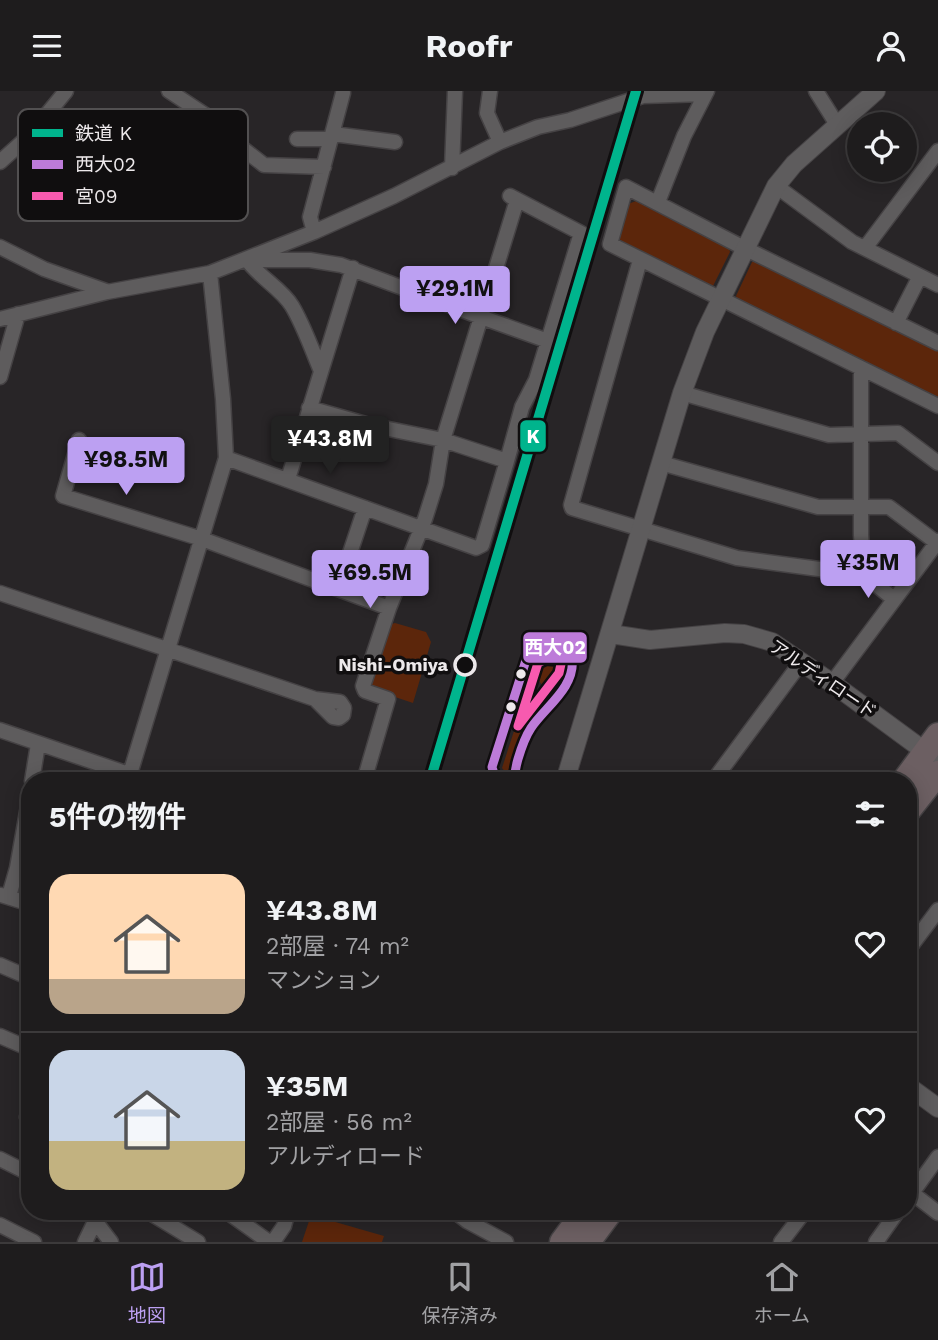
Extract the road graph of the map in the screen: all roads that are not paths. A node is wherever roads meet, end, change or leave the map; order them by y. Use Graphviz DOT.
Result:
graph roads {
  1 [pos="66,91"];
  2 [pos="169,91"];
  3 [pos="454,91"];
  4 [pos="490,91"];
  5 [pos="816,91"];
  6 [pos="876,91"];
  7 [pos="706,92"];
  8 [pos="344,93"];
  9 [pos="51,109"];
  10 [pos="196,109"];
  11 [pos="838,126"];
  12 [pos="332,137"];
  13 [pos="296,139"];
  14 [pos="395,142"];
  15 [pos="500,142"];
  16 [pos="18,146"];
  17 [pos="938,151"];
  18 [pos="248,153"];
  19 [pos="0,162"];
  20 [pos="324,167"];
  21 [pos="452,167"];
  22 [pos="776,186"];
  23 [pos="658,202"];
  24 [pos="314,233"];
  25 [pos="0,247"];
  26 [pos="744,248"];
  27 [pos="865,248"];
  28 [pos="247,260"];
  29 [pos="640,260"];
  30 [pos="353,268"];
  31 [pos="210,273"];
  32 [pos="920,276"];
  33 [pos="938,285"];
  34 [pos="107,292"];
  35 [pos="721,299"];
  36 [pos="18,314"];
  37 [pos="481,317"];
  38 [pos="0,319"];
  39 [pos="896,323"];
  40 [pos="548,341"];
  41 [pos="938,343"];
  42 [pos="861,369"];
  43 [pos="321,371"];
  44 [pos="0,377"];
  45 [pos="682,393"];
  46 [pos="938,406"];
  47 [pos="309,408"];
  48 [pos="862,434"];
  49 [pos="79,440"];
  50 [pos="443,440"];
  51 [pos="226,458"];
  52 [pos="507,461"];
  53 [pos="661,463"];
  54 [pos="938,463"];
  55 [pos="288,479"];
  56 [pos="365,507"];
  57 [pos="861,508"];
  58 [pos="422,529"];
  59 [pos="641,530"];
  60 [pos="202,539"];
  61 [pos="937,542"];
  62 [pos="864,575"];
  63 [pos="338,589"];
  64 [pos="0,593"];
  65 [pos="894,599"];
  66 [pos="389,608"];
  67 [pos="611,634"];
  68 [pos="170,650"];
  69 [pos="802,661"];
  70 [pos="832,683"];
  71 [pos="363,687"];
  72 [pos="0,730"];
  73 [pos="38,744"];
  74 [pos="935,755"];
  75 [pos="33,772"];
  76 [pos="125,772"];
  77 [pos="132,772"];
  78 [pos="367,772"];
  79 [pos="568,772"];
  80 [pos="720,772"];
  81 [pos="915,772"];
  82 [pos="917,792"];
  83 [pos="21,846"];
  84 [pos="4,895"];
  85 [pos="21,901"];
  86 [pos="938,910"];
  87 [pos="917,938"];
  88 [pos="0,965"];
  89 [pos="21,974"];
  90 [pos="0,1036"];
  91 [pos="21,1045"];
  92 [pos="917,1093"];
  93 [pos="938,1108"];
  94 [pos="938,1157"];
  95 [pos="0,1159"];
  96 [pos="21,1170"];
  97 [pos="917,1184"];
  98 [pos="917,1199"];
  99 [pos="938,1213"];
  100 [pos="96,1220"];
  101 [pos="100,1220"];
  102 [pos="162,1220"];
  103 [pos="239,1220"];
  104 [pos="286,1220"];
  105 [pos="476,1220"];
  106 [pos="578,1220"];
  107 [pos="604,1220"];
  108 [pos="798,1220"];
  109 [pos="892,1220"];
  110 [pos="0,1225"];
  111 [pos="34,1242"];
  112 [pos="85,1242"];
  113 [pos="111,1242"];
  114 [pos="198,1242"];
  115 [pos="271,1242"];
  116 [pos="506,1242"];
  117 [pos="562,1242"];
  118 [pos="588,1242"];
  119 [pos="781,1242"];
  120 [pos="876,1242"];
  1 -- 9 [label="street"];
  2 -- 10 [label="street"];
  3 -- 21 [label="street"];
  4 -- 15 [label="street"];
  5 -- 11 [label="street"];
  6 -- 11 [label="street"];
  7 -- 15 [label="street"];
  7 -- 23 [label="street"];
  8 -- 12 [label="street"];
  11 -- 22 [label="street"];
  12 -- 13 [label="street"];
  12 -- 14 [label="street"];
  12 -- 20 [label="street"];
  15 -- 21 [label="street"];
  16 -- 19 [label="street"];
  17 -- 27 [label="street"];
  18 -- 20 [label="street"];
  20 -- 24 [label="street"];
  21 -- 24 [label="street"];
  22 -- 26 [label="street"];
  22 -- 27 [label="street"];
  23 -- 26 [label="street"];
  23 -- 29 [label="street"];
  24 -- 28 [label="street"];
  25 -- 34 [label="street"];
  26 -- 35 [label="street"];
  26 -- 39 [label="street"];
  27 -- 32 [label="street"];
  28 -- 30 [label="street"];
  28 -- 31 [label="street"];
  28 -- 43 [label="street"];
  29 -- 35 [label="street"];
  29 -- 59 [label="street"];
  30 -- 37 [label="street"];
  30 -- 43 [label="street"];
  31 -- 34 [label="street"];
  31 -- 51 [label="street"];
  32 -- 33 [label="street"];
  32 -- 39 [label="street"];
  34 -- 36 [label="street"];
  35 -- 42 [label="street"];
  35 -- 45 [label="street"];
  36 -- 38 [label="street"];
  36 -- 44 [label="street"];
  37 -- 40 [label="street"];
  37 -- 40 [label="street"];
  37 -- 50 [label="street"];
  39 -- 41 [label="street"];
  40 -- 52 [label="street"];
  42 -- 46 [label="street"];
  42 -- 48 [label="street"];
  43 -- 47 [label="street"];
  45 -- 48 [label="street"];
  45 -- 53 [label="street"];
  47 -- 50 [label="street"];
  47 -- 55 [label="street"];
  48 -- 54 [label="street"];
  48 -- 57 [label="street"];
  49 -- 60 [label="street"];
  50 -- 52 [label="street"];
  50 -- 58 [label="street"];
  51 -- 55 [label="street"];
  51 -- 60 [label="street"];
  52 -- 58 [label="street"];
  53 -- 57 [label="street"];
  53 -- 59 [label="street"];
  55 -- 56 [label="street"];
  56 -- 58 [label="street"];
  56 -- 63 [label="street"];
  57 -- 61 [label="street"];
  57 -- 62 [label="street"];
  58 -- 66 [label="street"];
  59 -- 62 [label="street"];
  59 -- 67 [label="street"];
  60 -- 63 [label="street"];
  60 -- 68 [label="street"];
  61 -- 65 [label="street"];
  62 -- 65 [label="street"];
  63 -- 66 [label="street"];
  64 -- 68 [label="street"];
  65 -- 70 [label="street"];
  66 -- 71 [label="street"];
  67 -- 69 [label="street, アルディロード"];
  67 -- 79 [label="street"];
  68 -- 71 [label="street"];
  68 -- 77 [label="street"];
  69 -- 70 [label="street, アルディロード"];
  69 -- 80 [label="street"];
  70 -- 74 [label="street, アルディロード"];
  71 -- 78 [label="street"];
  72 -- 73 [label="street"];
  73 -- 75 [label="street"];
  73 -- 76 [label="street"];
  74 -- 81 [label="highway"];
  74 -- 82 [label="highway"];
  83 -- 84 [label="street"];
  84 -- 85 [label="street"];
  86 -- 87 [label="street"];
  88 -- 89 [label="street"];
  90 -- 91 [label="street"];
  92 -- 93 [label="street"];
  94 -- 97 [label="street"];
  95 -- 96 [label="street"];
  98 -- 99 [label="street"];
  100 -- 112 [label="street"];
  101 -- 113 [label="street"];
  102 -- 114 [label="street"];
  103 -- 115 [label="street"];
  104 -- 115 [label="street"];
  105 -- 116 [label="street"];
  106 -- 117 [label="highway"];
  107 -- 118 [label="highway"];
  108 -- 119 [label="street"];
  109 -- 120 [label="street"];
  110 -- 111 [label="street"];
}
